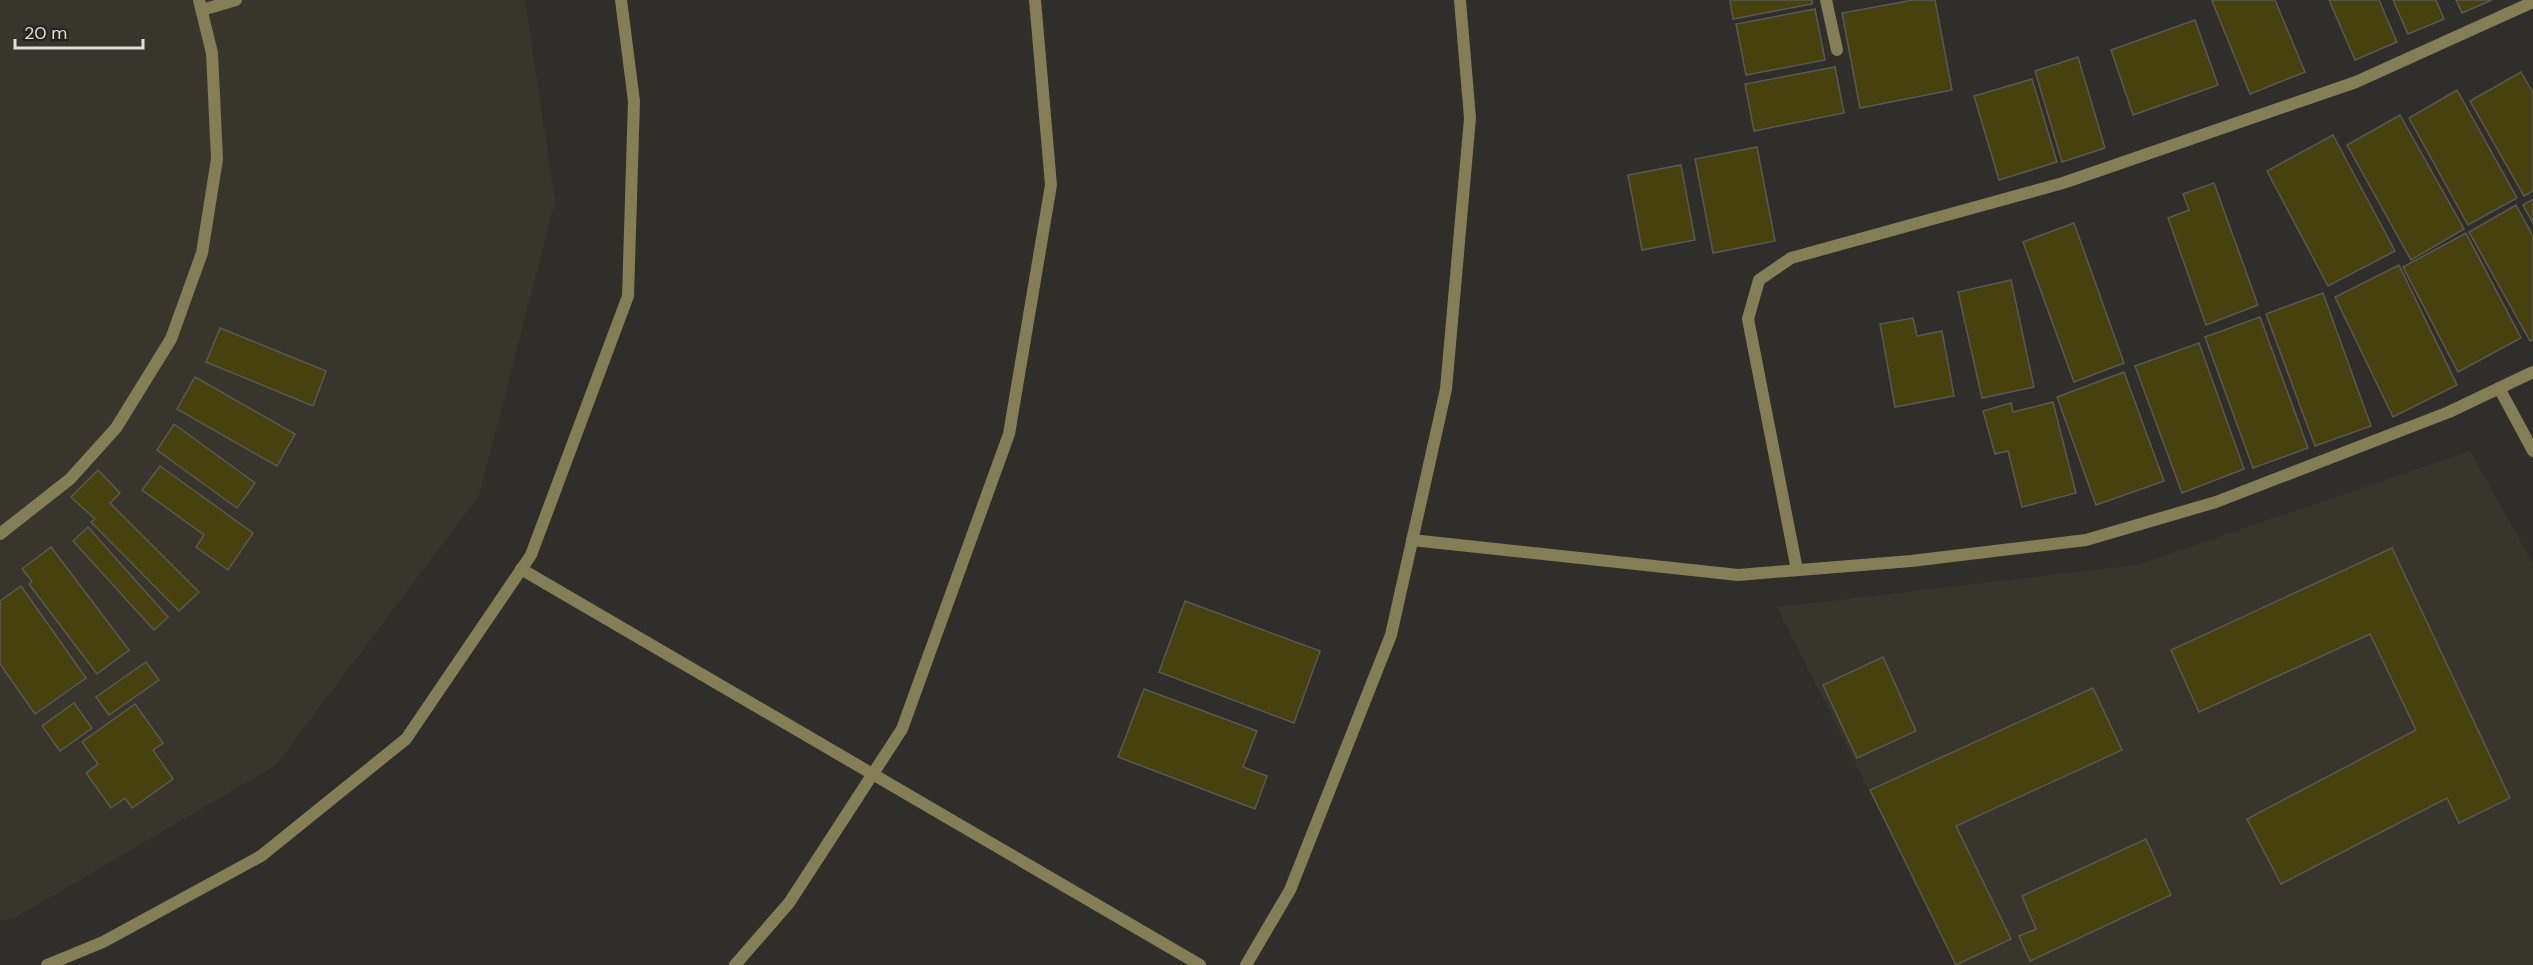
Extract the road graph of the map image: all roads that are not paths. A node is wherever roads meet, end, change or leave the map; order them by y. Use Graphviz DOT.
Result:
graph roads {
  1 [pos="236,0"];
  2 [pos="621,0"];
  3 [pos="1035,0"];
  4 [pos="1460,0"];
  5 [pos="1826,0"];
  6 [pos="2533,2"];
  7 [pos="200,5"];
  8 [pos="1837,50"];
  9 [pos="2533,372"];
  10 [pos="2499,388"];
  11 [pos="2533,451"];
  12 [pos="0,534"];
  13 [pos="1412,540"];
  14 [pos="521,569"];
  15 [pos="1797,570"];
  16 [pos="873,774"];
  17 [pos="47,965"];
  18 [pos="735,965"];
  19 [pos="1200,965"];
  20 [pos="1246,965"];
  1 -- 7 [label="street"];
  2 -- 14 [label="street"];
  3 -- 16 [label="street"];
  4 -- 13 [label="street"];
  5 -- 8 [label="street"];
  6 -- 15 [label="street"];
  7 -- 12 [label="street"];
  9 -- 10 [label="street"];
  10 -- 11 [label="street"];
  10 -- 15 [label="street"];
  13 -- 15 [label="street"];
  13 -- 20 [label="street"];
  14 -- 16 [label="street"];
  14 -- 17 [label="street"];
  16 -- 18 [label="street"];
  16 -- 19 [label="street"];
}
